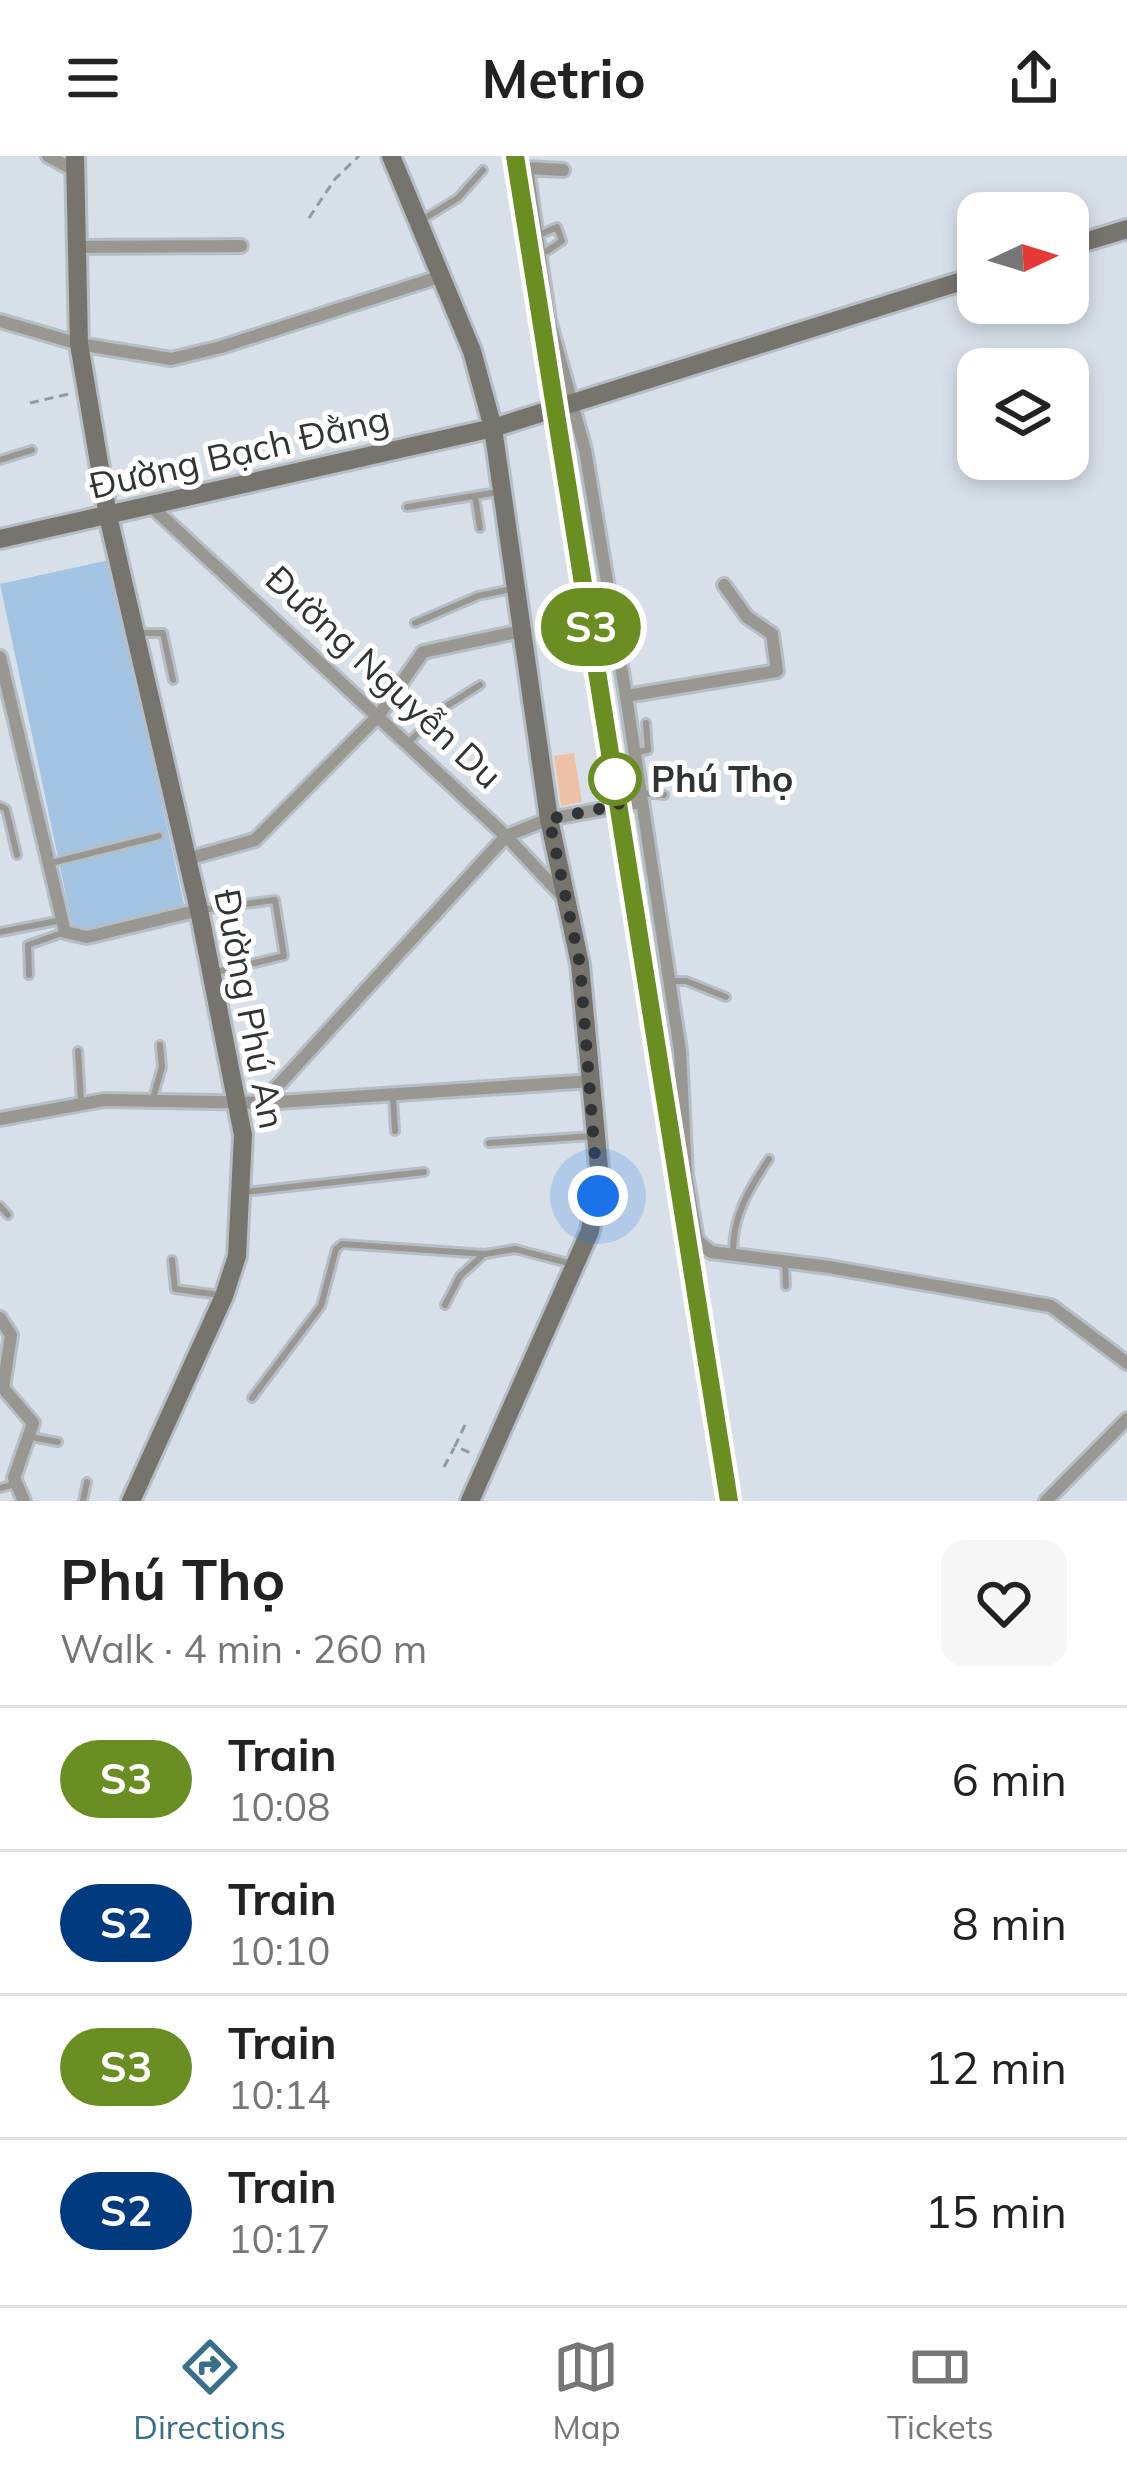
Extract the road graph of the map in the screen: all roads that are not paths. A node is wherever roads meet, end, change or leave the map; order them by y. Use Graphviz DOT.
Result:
graph roads {
  1 [pos="48,156"];
  2 [pos="392,156"];
  3 [pos="75,163"];
  4 [pos="482,170"];
  5 [pos="563,170"];
  6 [pos="419,222"];
  7 [pos="1127,229"];
  8 [pos="536,237"];
  9 [pos="1089,241"];
  10 [pos="241,246"];
  11 [pos="76,248"];
  12 [pos="547,251"];
  13 [pos="442,277"];
  14 [pos="957,283"];
  15 [pos="0,321"];
  16 [pos="79,344"];
  17 [pos="574,405"];
  18 [pos="493,428"];
  19 [pos="32,449"];
  20 [pos="0,460"];
  21 [pos="501,491"];
  22 [pos="475,496"];
  23 [pos="151,506"];
  24 [pos="407,507"];
  25 [pos="108,516"];
  26 [pos="480,528"];
  27 [pos="0,539"];
  28 [pos="724,585"];
  29 [pos="515,588"];
  30 [pos="415,623"];
  31 [pos="521,631"];
  32 [pos="135,634"];
  33 [pos="0,657"];
  34 [pos="173,680"];
  35 [pos="480,685"];
  36 [pos="626,696"];
  37 [pos="379,716"];
  38 [pos="646,723"];
  39 [pos="408,743"];
  40 [pos="634,752"];
  41 [pos="664,795"];
  42 [pos="641,797"];
  43 [pos="0,806"];
  44 [pos="549,819"];
  45 [pos="159,836"];
  46 [pos="506,836"];
  47 [pos="17,855"];
  48 [pos="187,859"];
  49 [pos="47,864"];
  50 [pos="567,901"];
  51 [pos="199,910"];
  52 [pos="63,926"];
  53 [pos="0,932"];
  54 [pos="213,972"];
  55 [pos="29,975"];
  56 [pos="669,981"];
  57 [pos="726,997"];
  58 [pos="160,1045"];
  59 [pos="78,1051"];
  60 [pos="592,1081"];
  61 [pos="393,1094"];
  62 [pos="81,1102"];
  63 [pos="152,1102"];
  64 [pos="263,1102"];
  65 [pos="240,1103"];
  66 [pos="0,1119"];
  67 [pos="395,1131"];
  68 [pos="596,1136"];
  69 [pos="489,1143"];
  70 [pos="769,1159"];
  71 [pos="424,1172"];
  72 [pos="242,1192"];
  73 [pos="0,1206"];
  74 [pos="8,1215"];
  75 [pos="485,1253"];
  76 [pos="733,1255"];
  77 [pos="172,1260"];
  78 [pos="785,1261"];
  79 [pos="576,1265"];
  80 [pos="786,1286"];
  81 [pos="224,1296"];
  82 [pos="445,1305"];
  83 [pos="0,1318"];
  84 [pos="1124,1361"];
  85 [pos="252,1398"];
  86 [pos="1127,1419"];
  87 [pos="31,1438"];
  88 [pos="58,1442"];
  89 [pos="87,1482"];
  90 [pos="7,1486"];
  91 [pos="24,1501"];
  92 [pos="83,1501"];
  93 [pos="131,1501"];
  94 [pos="470,1501"];
  95 [pos="1046,1501"];
  1 -- 3 [label="street"];
  2 -- 6 [label="street"];
  3 -- 11 [label="street"];
  4 -- 6 [label="lane"];
  5 -- 8 [label="street"];
  6 -- 13 [label="street"];
  7 -- 9 [label="street"];
  8 -- 12 [label="lane"];
  8 -- 17 [label="street"];
  10 -- 11 [label="street"];
  11 -- 16 [label="street"];
  13 -- 16 [label="street"];
  13 -- 18 [label="street"];
  14 -- 17 [label="street, Đường Bạch Đằng"];
  15 -- 16 [label="street"];
  16 -- 25 [label="street"];
  17 -- 18 [label="street, Đường Bạch Đằng"];
  17 -- 36 [label="street"];
  18 -- 21 [label="street"];
  18 -- 23 [label="street, Đường Bạch Đằng"];
  19 -- 20 [label="lane"];
  21 -- 22 [label="lane"];
  21 -- 29 [label="street"];
  22 -- 24 [label="lane"];
  22 -- 26 [label="lane"];
  23 -- 25 [label="street, Đường Bạch Đằng"];
  23 -- 37 [label="street, Đường Nguyễn Du"];
  25 -- 27 [label="street, Đường Bạch Đằng"];
  25 -- 32 [label="street, Đường Phú An"];
  28 -- 36 [label="street"];
  29 -- 30 [label="lane"];
  29 -- 31 [label="street"];
  31 -- 37 [label="street"];
  31 -- 44 [label="street"];
  32 -- 34 [label="lane"];
  32 -- 48 [label="street, Đường Phú An"];
  33 -- 49 [label="street"];
  35 -- 39 [label="lane"];
  36 -- 40 [label="street"];
  37 -- 39 [label="street, Đường Nguyễn Du"];
  37 -- 48 [label="street"];
  38 -- 40 [label="lane"];
  39 -- 46 [label="street, Đường Nguyễn Du"];
  40 -- 42 [label="street"];
  41 -- 42 [label="lane"];
  42 -- 44 [label="street"];
  42 -- 56 [label="street"];
  43 -- 47 [label="lane"];
  44 -- 46 [label="street"];
  44 -- 50 [label="street"];
  45 -- 49 [label="lane"];
  46 -- 50 [label="street, Đường Nguyễn Du"];
  46 -- 64 [label="street"];
  48 -- 51 [label="street, Đường Phú An"];
  49 -- 52 [label="street"];
  50 -- 60 [label="street"];
  51 -- 52 [label="street"];
  51 -- 54 [label="street, Đường Phú An"];
  51 -- 54 [label="lane"];
  52 -- 53 [label="lane"];
  52 -- 55 [label="lane"];
  54 -- 65 [label="street, Đường Phú An"];
  56 -- 57 [label="lane"];
  56 -- 76 [label="street"];
  58 -- 63 [label="lane"];
  59 -- 62 [label="lane"];
  60 -- 61 [label="street"];
  60 -- 68 [label="street"];
  61 -- 64 [label="street"];
  61 -- 67 [label="lane"];
  62 -- 63 [label="street"];
  62 -- 66 [label="street"];
  63 -- 65 [label="street"];
  64 -- 65 [label="street"];
  65 -- 72 [label="street, Đường Phú An"];
  68 -- 69 [label="lane"];
  68 -- 79 [label="street"];
  70 -- 76 [label="lane"];
  71 -- 72 [label="lane"];
  72 -- 81 [label="street, Đường Phú An"];
  73 -- 74 [label="lane"];
  75 -- 79 [label="lane"];
  75 -- 82 [label="lane"];
  75 -- 85 [label="lane"];
  76 -- 78 [label="street"];
  77 -- 81 [label="lane"];
  78 -- 80 [label="lane"];
  78 -- 84 [label="street"];
  79 -- 94 [label="street"];
  81 -- 93 [label="street, Đường Phú An"];
  83 -- 87 [label="street"];
  86 -- 95 [label="street"];
  87 -- 88 [label="lane"];
  87 -- 90 [label="street"];
  89 -- 92 [label="lane"];
  90 -- 91 [label="street"];
}
